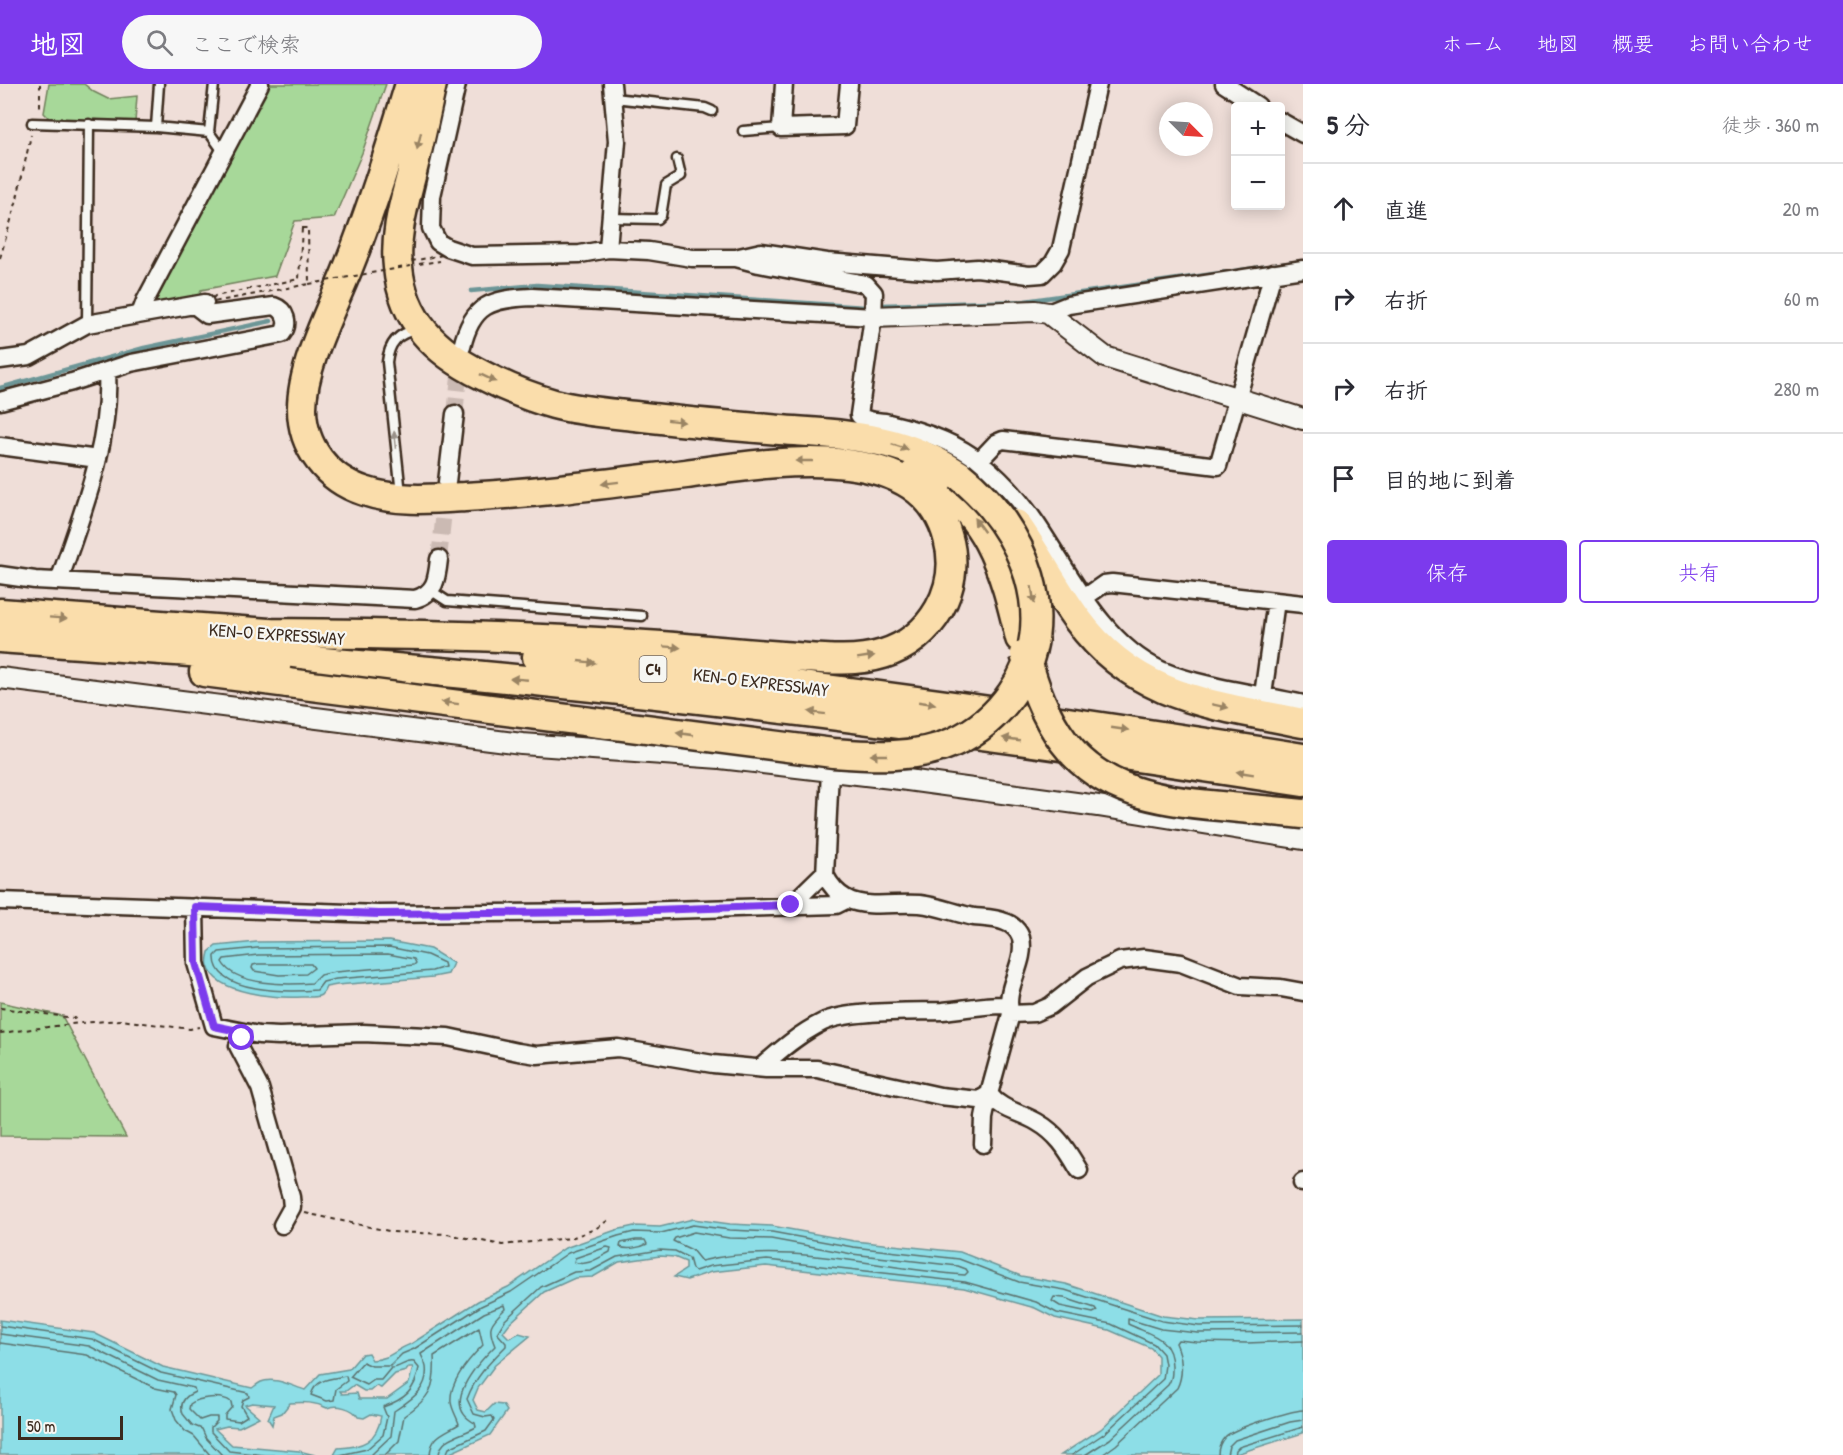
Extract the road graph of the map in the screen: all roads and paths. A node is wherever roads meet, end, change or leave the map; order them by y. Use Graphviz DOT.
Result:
graph roads {
  1 [pos="40,84"];
  2 [pos="159,84"];
  3 [pos="214,84"];
  4 [pos="260,84"];
  5 [pos="410,84"];
  6 [pos="432,84"];
  7 [pos="457,84"];
  8 [pos="784,84"];
  9 [pos="849,84"];
  10 [pos="1098,84"];
  11 [pos="1224,84"];
  12 [pos="613,91"];
  13 [pos="1252,102"];
  14 [pos="712,111"];
  15 [pos="35,123"];
  16 [pos="1285,123"];
  17 [pos="89,124"];
  18 [pos="156,127"];
  19 [pos="781,128"];
  20 [pos="743,131"];
  21 [pos="209,132"];
  22 [pos="1303,134"];
  23 [pos="224,153"];
  24 [pos="677,159"];
  25 [pos="610,218"];
  26 [pos="608,249"];
  27 [pos="443,255"];
  28 [pos="0,258"];
  29 [pos="736,258"];
  30 [pos="1303,269"];
  31 [pos="1273,273"];
  32 [pos="309,284"];
  33 [pos="272,290"];
  34 [pos="205,301"];
  35 [pos="1048,313"];
  36 [pos="140,314"];
  37 [pos="873,317"];
  38 [pos="87,324"];
  39 [pos="421,329"];
  40 [pos="462,347"];
  41 [pos="0,360"];
  42 [pos="107,371"];
  43 [pos="1237,399"];
  44 [pos="0,401"];
  45 [pos="455,414"];
  46 [pos="1303,419"];
  47 [pos="0,446"];
  48 [pos="98,459"];
  49 [pos="836,462"];
  50 [pos="970,469"];
  51 [pos="447,482"];
  52 [pos="401,498"];
  53 [pos="439,559"];
  54 [pos="0,575"];
  55 [pos="58,581"];
  56 [pos="430,590"];
  57 [pos="1084,598"];
  58 [pos="1276,601"];
  59 [pos="1303,604"];
  60 [pos="0,613"];
  61 [pos="642,616"];
  62 [pos="265,633"];
  63 [pos="0,638"];
  64 [pos="0,646"];
  65 [pos="0,678"];
  66 [pos="1263,695"];
  67 [pos="1303,704"];
  68 [pos="1303,723"];
  69 [pos="1303,758"];
  70 [pos="830,771"];
  71 [pos="1303,782"];
  72 [pos="1303,814"];
  73 [pos="1303,839"];
  74 [pos="825,872"];
  75 [pos="848,899"];
  76 [pos="0,901"];
  77 [pos="791,905"];
  78 [pos="195,907"];
  79 [pos="1303,992"];
  80 [pos="0,1008"];
  81 [pos="1010,1010"];
  82 [pos="80,1023"];
  83 [pos="214,1026"];
  84 [pos="0,1033"];
  85 [pos="248,1033"];
  86 [pos="760,1068"];
  87 [pos="989,1094"];
  88 [pos="983,1144"];
  89 [pos="1079,1170"];
  90 [pos="292,1207"];
  91 [pos="610,1219"];
  92 [pos="282,1225"];
  1 -- 15 [label="path"];
  2 -- 18 [label="lane"];
  3 -- 21 [label="lane"];
  4 -- 23 [label="street"];
  5 -- 52 [label="highway"];
  6 -- 39 [label="highway, one-way"];
  7 -- 26 [label="street"];
  8 -- 19 [label="street"];
  9 -- 19 [label="street"];
  10 -- 29 [label="street"];
  11 -- 13 [label="street"];
  12 -- 14 [label="lane"];
  12 -- 25 [label="street"];
  15 -- 17 [label="lane"];
  15 -- 28 [label="path"];
  16 -- 22 [label="street"];
  17 -- 18 [label="lane"];
  17 -- 38 [label="lane"];
  18 -- 21 [label="lane"];
  19 -- 20 [label="lane"];
  21 -- 23 [label="lane"];
  23 -- 36 [label="street"];
  24 -- 25 [label="lane"];
  25 -- 26 [label="street"];
  26 -- 29 [label="street"];
  27 -- 32 [label="path, bridge"];
  29 -- 37 [label="street"];
  30 -- 31 [label="street"];
  31 -- 35 [label="street"];
  31 -- 43 [label="street"];
  32 -- 33 [label="path"];
  32 -- 34 [label="path"];
  34 -- 36 [label="street"];
  34 -- 42 [label="street"];
  35 -- 37 [label="street"];
  35 -- 43 [label="street"];
  36 -- 38 [label="street"];
  37 -- 40 [label="street"];
  37 -- 50 [label="street"];
  38 -- 41 [label="street"];
  39 -- 50 [label="highway, one-way"];
  52 -- 39 [label="lane, one-way"];
  42 -- 44 [label="street"];
  42 -- 48 [label="street"];
  43 -- 46 [label="street"];
  43 -- 50 [label="street"];
  45 -- 51 [label="street"];
  47 -- 48 [label="street"];
  48 -- 55 [label="street"];
  49 -- 52 [label="highway, one-way"];
  62 -- 49 [label="highway, one-way"];
  72 -- 49 [label="highway, one-way, bridge"];
  50 -- 57 [label="street"];
  50 -- 64 [label="highway, one-way, bridge"];
  50 -- 68 [label="highway, one-way, bridge"];
  53 -- 56 [label="street"];
  54 -- 55 [label="street"];
  55 -- 56 [label="street"];
  56 -- 61 [label="lane"];
  57 -- 58 [label="street"];
  57 -- 66 [label="street"];
  58 -- 59 [label="street"];
  58 -- 66 [label="street"];
  60 -- 62 [label="highway, KEN-O EXPRESSWAY / C4, one-way"];
  62 -- 69 [label="highway, KEN-O EXPRESSWAY / C4, one-way"];
  71 -- 63 [label="highway, KEN-O EXPRESSWAY / C4, one-way"];
  65 -- 70 [label="street"];
  66 -- 67 [label="street"];
  70 -- 73 [label="street"];
  70 -- 74 [label="street"];
  74 -- 75 [label="street"];
  74 -- 77 [label="street"];
  75 -- 77 [label="street"];
  75 -- 81 [label="street"];
  76 -- 78 [label="street"];
  77 -- 78 [label="street"];
  78 -- 83 [label="street"];
  79 -- 81 [label="street"];
  80 -- 82 [label="path"];
  81 -- 86 [label="street"];
  81 -- 87 [label="street"];
  82 -- 83 [label="path"];
  82 -- 84 [label="path"];
  83 -- 85 [label="street"];
  85 -- 86 [label="street"];
  85 -- 90 [label="street"];
  86 -- 87 [label="street"];
  87 -- 88 [label="street"];
  87 -- 89 [label="street"];
  90 -- 91 [label="path"];
  90 -- 92 [label="street"];
}
